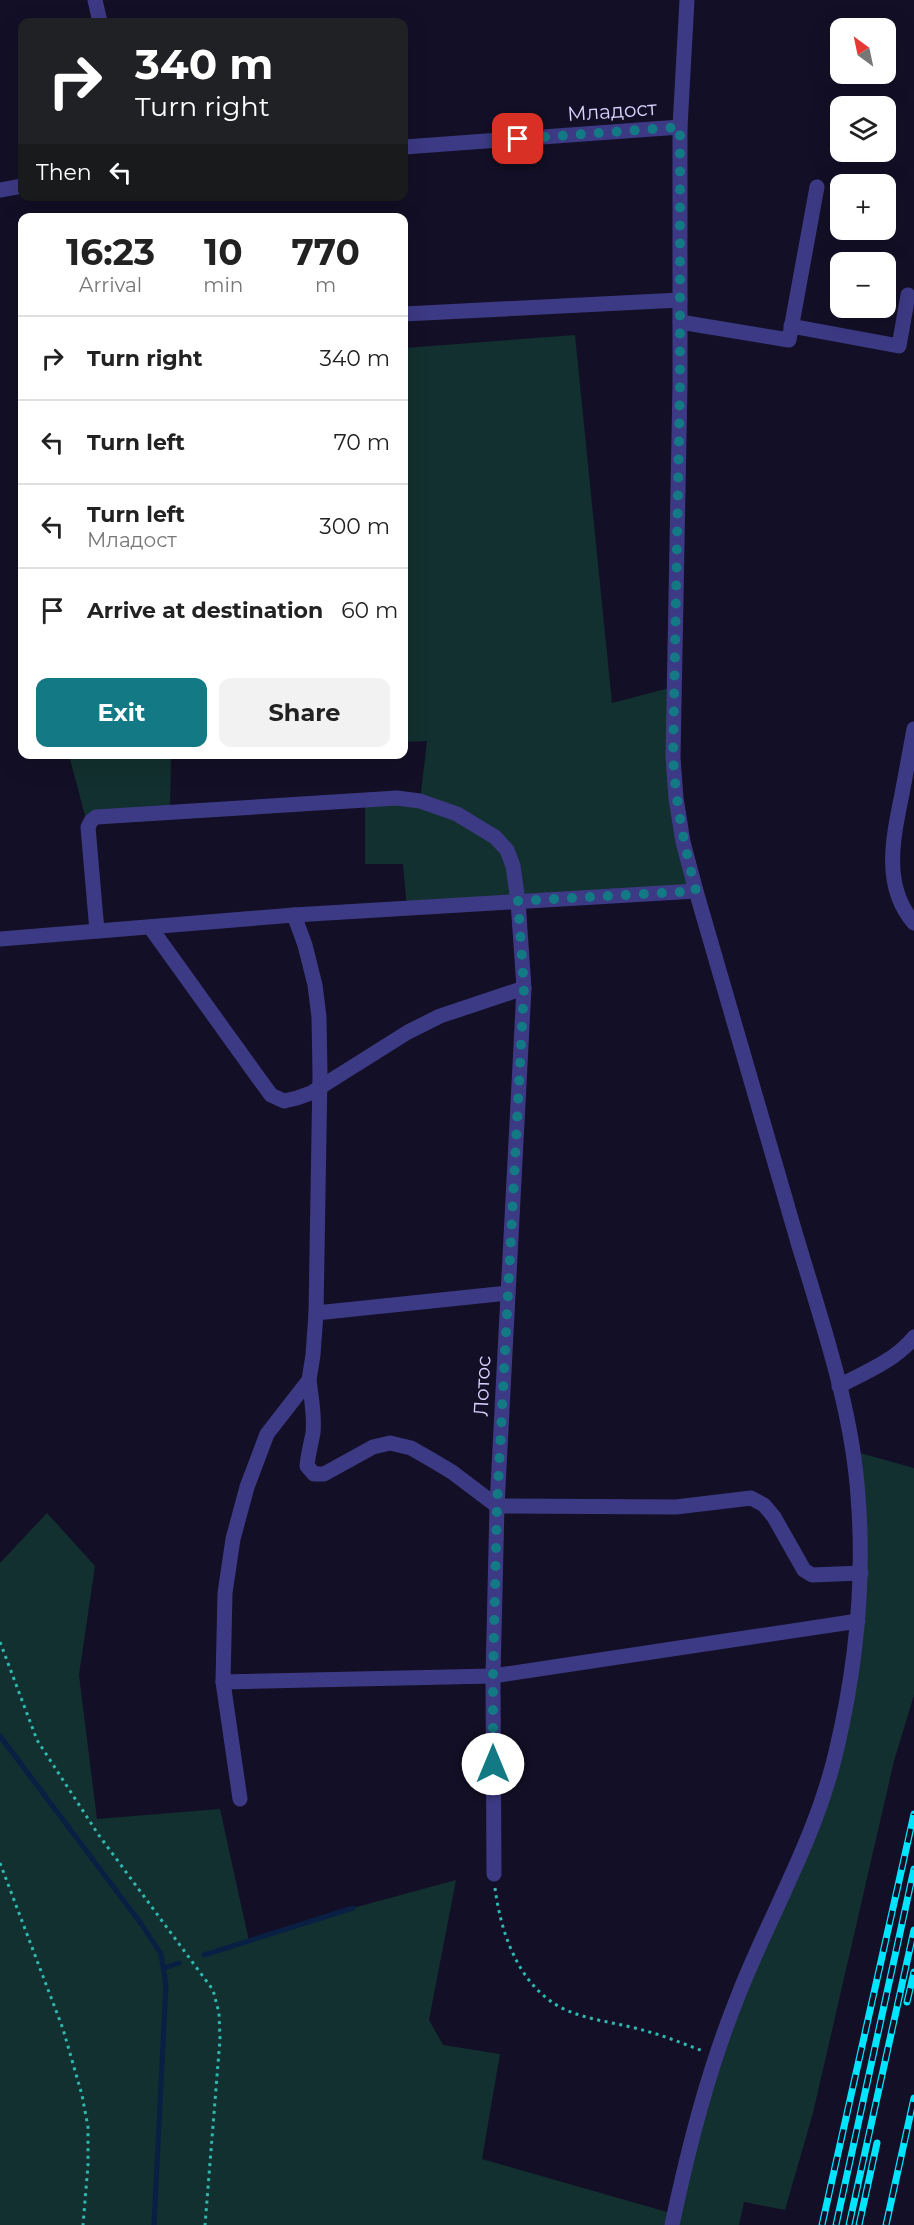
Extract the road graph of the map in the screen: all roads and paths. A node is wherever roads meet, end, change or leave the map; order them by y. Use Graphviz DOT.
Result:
graph roads {
  1 [pos="95,0"];
  2 [pos="687,0"];
  3 [pos="99,18"];
  4 [pos="680,127"];
  5 [pos="408,147"];
  6 [pos="18,187"];
  7 [pos="817,187"];
  8 [pos="0,190"];
  9 [pos="908,295"];
  10 [pos="680,300"];
  11 [pos="408,314"];
  12 [pos="680,322"];
  13 [pos="791,326"];
  14 [pos="914,729"];
  15 [pos="696,891"];
  16 [pos="518,901"];
  17 [pos="294,915"];
  18 [pos="914,923"];
  19 [pos="150,927"];
  20 [pos="98,931"];
  21 [pos="0,939"];
  22 [pos="524,988"];
  23 [pos="319,1088"];
  24 [pos="508,1293"];
  25 [pos="316,1313"];
  26 [pos="914,1337"];
  27 [pos="309,1380"];
  28 [pos="839,1386"];
  29 [pos="497,1506"];
  30 [pos="861,1573"];
  31 [pos="858,1621"];
  32 [pos="0,1642"];
  33 [pos="493,1676"];
  34 [pos="223,1682"];
  35 [pos="240,1799"];
  36 [pos="0,1863"];
  37 [pos="494,1874"];
  38 [pos="716,2055"];
  39 [pos="83,2225"];
  40 [pos="205,2225"];
  41 [pos="672,2225"];
  1 -- 3 [label="street"];
  2 -- 4 [label="street"];
  4 -- 5 [label="street, Младост"];
  4 -- 10 [label="street"];
  6 -- 8 [label="street"];
  7 -- 13 [label="street"];
  9 -- 13 [label="street"];
  10 -- 11 [label="street"];
  10 -- 12 [label="street"];
  12 -- 13 [label="street"];
  12 -- 15 [label="street"];
  14 -- 18 [label="street"];
  15 -- 16 [label="street"];
  15 -- 28 [label="street"];
  16 -- 17 [label="street"];
  16 -- 20 [label="street, Лотос"];
  16 -- 22 [label="street, Лотос"];
  17 -- 19 [label="street"];
  17 -- 23 [label="street"];
  19 -- 20 [label="street"];
  19 -- 23 [label="street"];
  20 -- 21 [label="street"];
  22 -- 23 [label="street"];
  22 -- 24 [label="street, Лотос"];
  23 -- 25 [label="street"];
  24 -- 25 [label="street"];
  24 -- 29 [label="street, Лотос"];
  25 -- 27 [label="street"];
  26 -- 28 [label="street"];
  27 -- 29 [label="street"];
  27 -- 34 [label="street"];
  28 -- 30 [label="street"];
  29 -- 30 [label="street"];
  29 -- 33 [label="street, Лотос"];
  30 -- 31 [label="street"];
  31 -- 33 [label="street"];
  31 -- 38 [label="street"];
  32 -- 40 [label="path"];
  33 -- 34 [label="street"];
  33 -- 37 [label="street, Лотос"];
  34 -- 35 [label="street"];
  36 -- 39 [label="path"];
  37 -- 38 [label="path"];
  38 -- 41 [label="street"];
}
